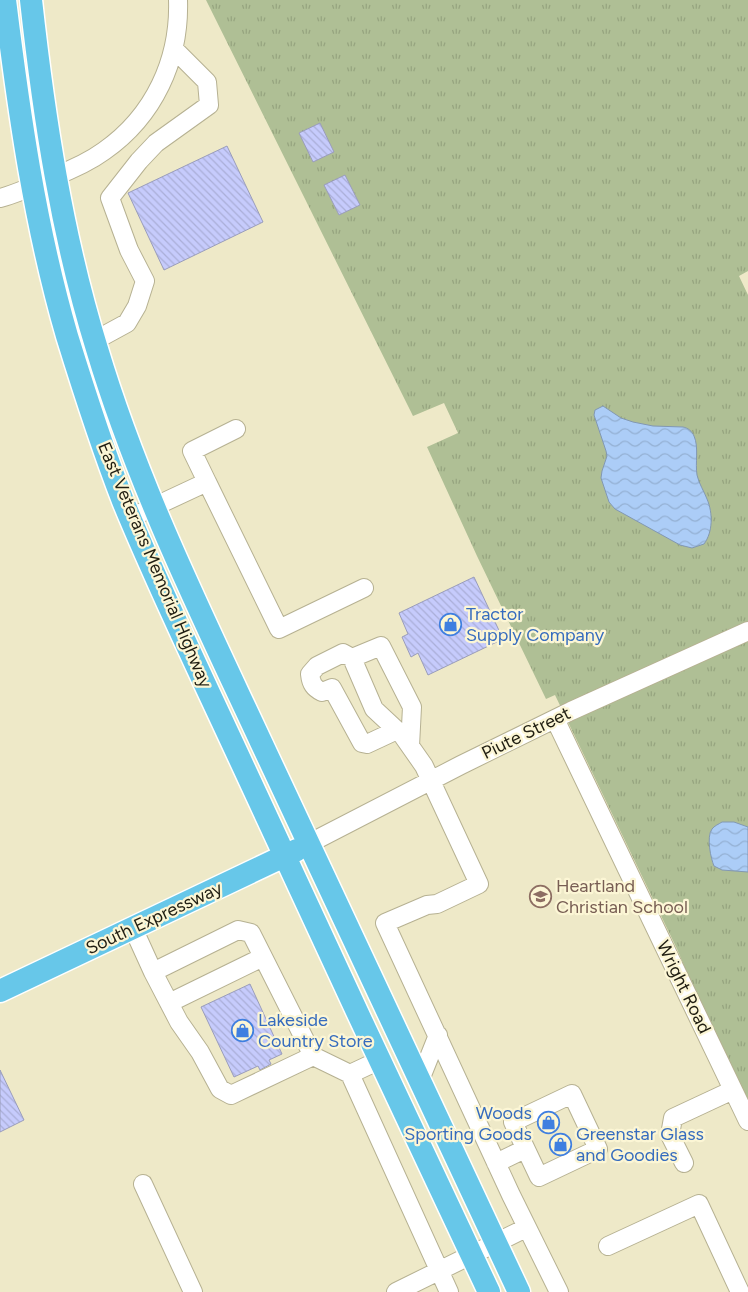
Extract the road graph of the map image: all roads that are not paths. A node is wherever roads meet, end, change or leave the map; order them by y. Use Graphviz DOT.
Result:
graph roads {
  1 [pos="5,0"];
  2 [pos="31,0"];
  3 [pos="178,0"];
  4 [pos="174,49"];
  5 [pos="56,176"];
  6 [pos="33,186"];
  7 [pos="0,198"];
  8 [pos="94,341"];
  9 [pos="236,429"];
  10 [pos="207,482"];
  11 [pos="154,508"];
  12 [pos="130,518"];
  13 [pos="364,588"];
  14 [pos="748,631"];
  15 [pos="352,658"];
  16 [pos="555,719"];
  17 [pos="397,730"];
  18 [pos="410,746"];
  19 [pos="430,781"];
  20 [pos="308,844"];
  21 [pos="284,856"];
  22 [pos="133,928"];
  23 [pos="263,957"];
  24 [pos="153,972"];
  25 [pos="0,991"];
  26 [pos="169,1003"];
  27 [pos="438,1035"];
  28 [pos="313,1056"];
  29 [pos="380,1060"];
  30 [pos="350,1074"];
  31 [pos="420,1080"];
  32 [pos="733,1090"];
  33 [pos="748,1121"];
  34 [pos="526,1149"];
  35 [pos="496,1163"];
  36 [pos="684,1163"];
  37 [pos="143,1184"];
  38 [pos="526,1228"];
  39 [pos="496,1243"];
  40 [pos="608,1246"];
  41 [pos="472,1255"];
  42 [pos="439,1271"];
  43 [pos="193,1292"];
  44 [pos="396,1292"];
  45 [pos="449,1292"];
  46 [pos="489,1292"];
  47 [pos="520,1292"];
  48 [pos="559,1292"];
  49 [pos="740,1292"];
  1 -- 6 [label="main road, East Veterans Memorial Highway"];
  2 -- 5 [label="main road, East Veterans Memorial Highway"];
  3 -- 4 [label="street"];
  4 -- 5 [label="street"];
  4 -- 8 [label="street"];
  5 -- 6 [label="street"];
  5 -- 8 [label="main road, East Veterans Memorial Highway"];
  6 -- 7 [label="street"];
  6 -- 12 [label="main road, East Veterans Memorial Highway"];
  8 -- 11 [label="main road, East Veterans Memorial Highway"];
  9 -- 10 [label="street"];
  10 -- 11 [label="street"];
  10 -- 13 [label="street"];
  11 -- 12 [label="street"];
  11 -- 20 [label="main road, East Veterans Memorial Highway"];
  12 -- 21 [label="main road, East Veterans Memorial Highway"];
  14 -- 16 [label="street, Piute Street"];
  15 -- 17 [label="street"];
  15 -- 17 [label="street"];
  15 -- 18 [label="street"];
  16 -- 19 [label="street, Piute Street"];
  16 -- 32 [label="street, Wright Road"];
  17 -- 18 [label="street"];
  18 -- 19 [label="street"];
  19 -- 20 [label="street, Piute Street"];
  19 -- 27 [label="street"];
  20 -- 21 [label="main road, South Expressway"];
  20 -- 31 [label="main road, East Veterans Memorial Highway"];
  21 -- 22 [label="main road, South Expressway"];
  21 -- 29 [label="main road, East Veterans Memorial Highway"];
  22 -- 24 [label="street"];
  22 -- 25 [label="main road, South Expressway"];
  23 -- 24 [label="street"];
  23 -- 26 [label="street"];
  23 -- 28 [label="street"];
  24 -- 26 [label="street"];
  26 -- 28 [label="street"];
  27 -- 31 [label="street"];
  27 -- 35 [label="street"];
  28 -- 30 [label="street"];
  29 -- 30 [label="street"];
  29 -- 41 [label="main road, East Veterans Memorial Highway"];
  30 -- 42 [label="street"];
  31 -- 39 [label="main road, East Veterans Memorial Highway"];
  32 -- 33 [label="street, Wright Road"];
  32 -- 36 [label="street"];
  34 -- 34 [label="street"];
  34 -- 35 [label="street"];
  35 -- 38 [label="street"];
  37 -- 43 [label="street"];
  38 -- 39 [label="street"];
  38 -- 48 [label="street"];
  39 -- 41 [label="street"];
  39 -- 47 [label="main road, East Veterans Memorial Highway"];
  40 -- 49 [label="street"];
  41 -- 42 [label="street"];
  41 -- 46 [label="main road, East Veterans Memorial Highway"];
  42 -- 44 [label="street"];
  42 -- 45 [label="street"];
}
